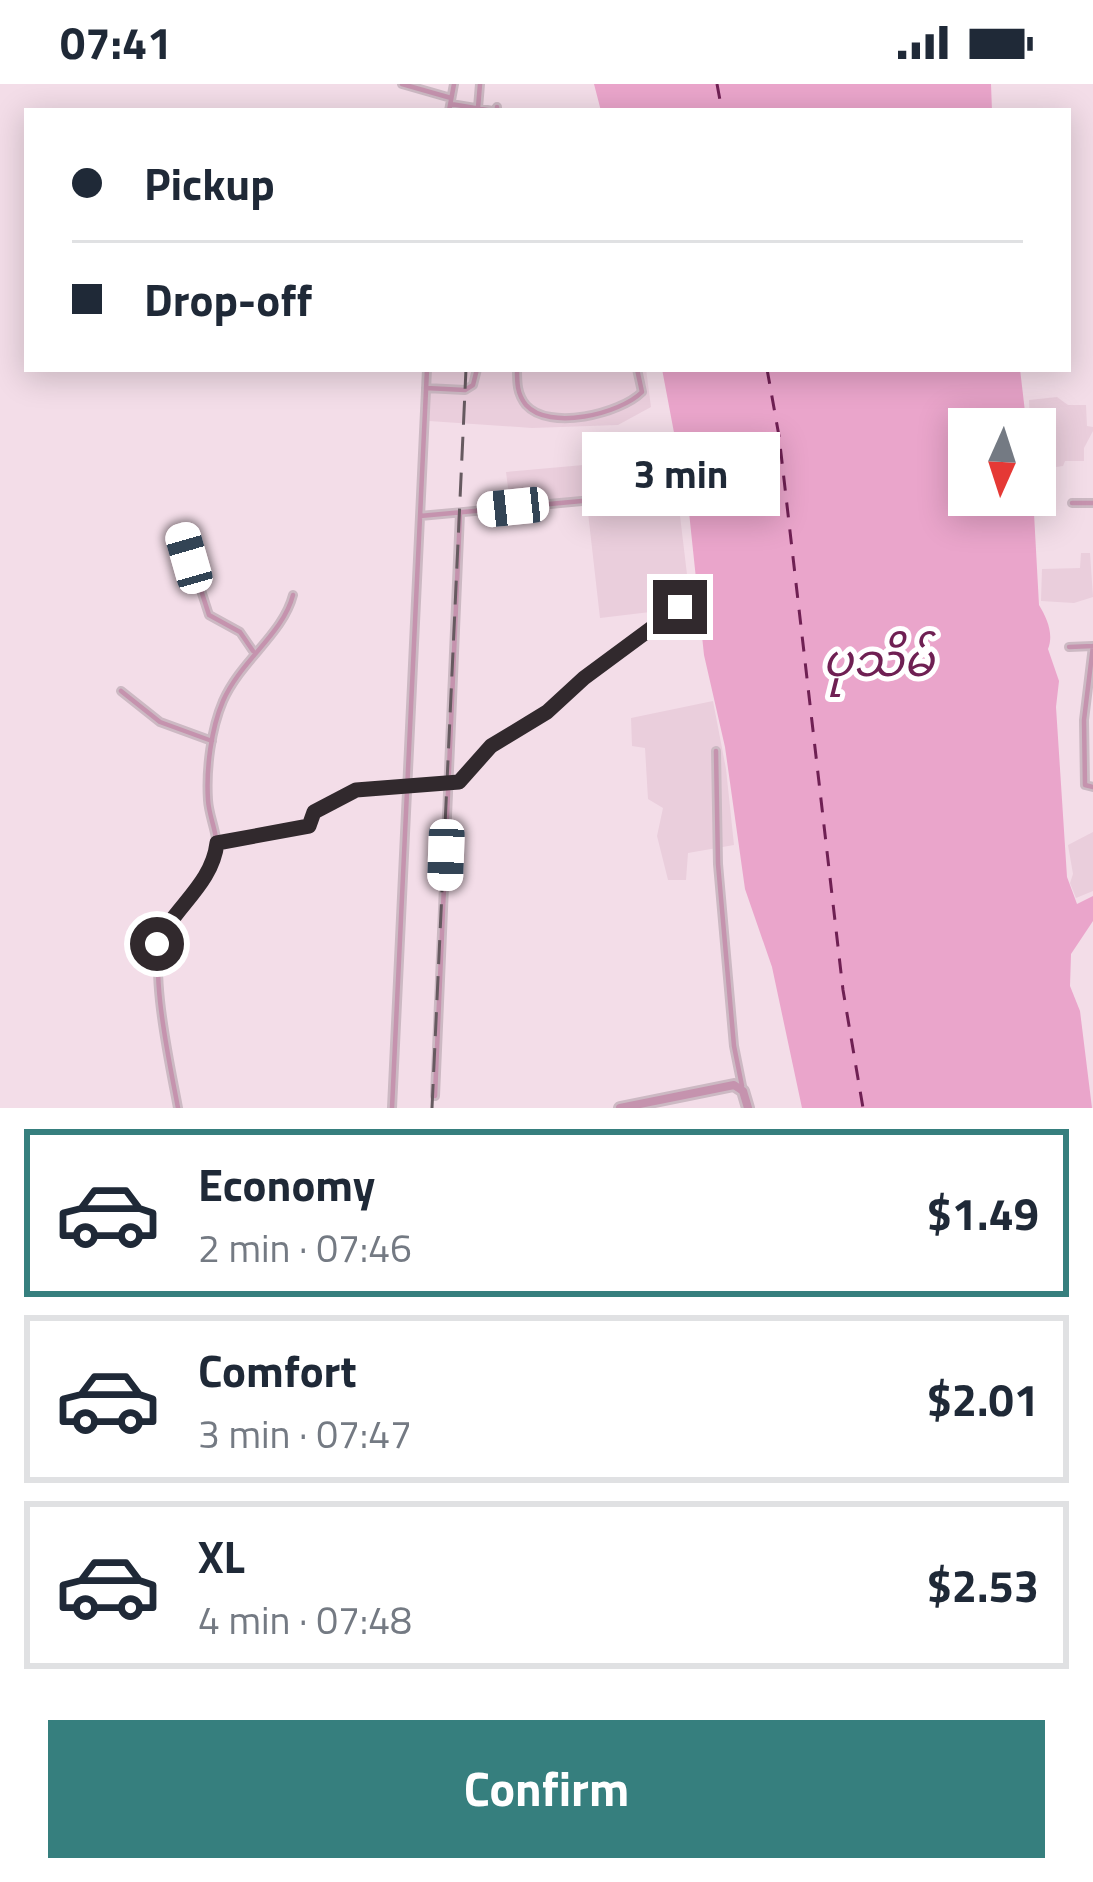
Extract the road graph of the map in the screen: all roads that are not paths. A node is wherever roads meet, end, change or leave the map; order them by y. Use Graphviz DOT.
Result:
graph roads {
  1 [pos="402,84"];
  2 [pos="454,84"];
  3 [pos="480,88"];
  4 [pos="494,93"];
  5 [pos="450,104"];
  6 [pos="427,372"];
  7 [pos="476,372"];
  8 [pos="517,372"];
  9 [pos="638,372"];
  10 [pos="426,388"];
  11 [pos="646,494"];
  12 [pos="1072,503"];
  13 [pos="1093,503"];
  14 [pos="460,513"];
  15 [pos="420,516"];
  16 [pos="181,529"];
  17 [pos="293,595"];
  18 [pos="680,607"];
  19 [pos="1069,647"];
  20 [pos="253,652"];
  21 [pos="121,691"];
  22 [pos="399,722"];
  23 [pos="410,723"];
  24 [pos="212,741"];
  25 [pos="1089,741"];
  26 [pos="716,752"];
  27 [pos="448,783"];
  28 [pos="407,784"];
  29 [pos="1093,787"];
  30 [pos="217,843"];
  31 [pos="743,1091"];
  32 [pos="435,1096"];
  33 [pos="178,1108"];
  34 [pos="392,1108"];
  35 [pos="620,1108"];
  36 [pos="748,1108"];
  1 -- 5 [label="street"];
  2 -- 5 [label="street"];
  3 -- 4 [label="street"];
  6 -- 10 [label="street"];
  7 -- 10 [label="street"];
  8 -- 9 [label="street"];
  10 -- 15 [label="street"];
  11 -- 14 [label="street"];
  12 -- 13 [label="street"];
  14 -- 15 [label="street"];
  14 -- 27 [label="street"];
  15 -- 23 [label="street"];
  16 -- 20 [label="street"];
  17 -- 20 [label="street"];
  18 -- 27 [label="street"];
  19 -- 25 [label="street"];
  20 -- 24 [label="street"];
  21 -- 24 [label="street"];
  22 -- 23 [label="street"];
  23 -- 28 [label="street"];
  24 -- 30 [label="street"];
  25 -- 29 [label="street"];
  26 -- 31 [label="street"];
  27 -- 28 [label="street"];
  27 -- 32 [label="street"];
  28 -- 30 [label="street"];
  28 -- 34 [label="street"];
  30 -- 33 [label="street"];
  31 -- 35 [label="street"];
  31 -- 36 [label="street"];
}
